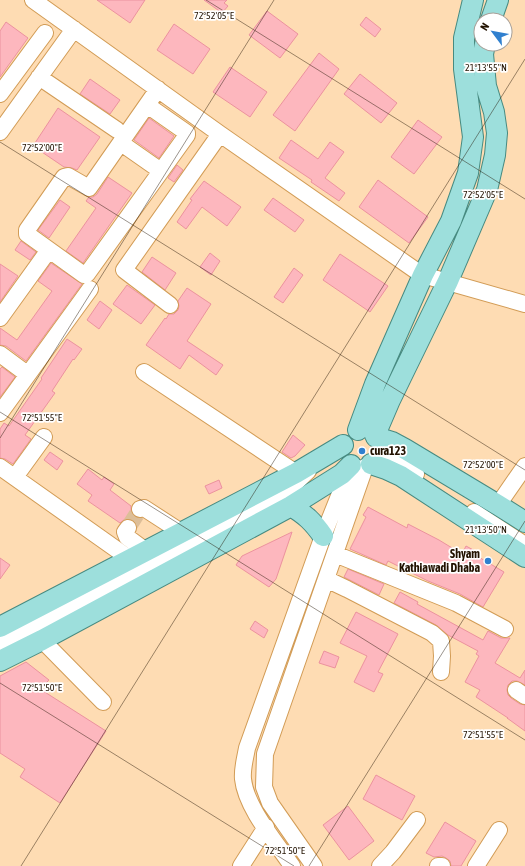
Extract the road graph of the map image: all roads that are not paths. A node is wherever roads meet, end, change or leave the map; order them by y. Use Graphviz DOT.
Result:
graph roads {
  1 [pos="473,0"];
  2 [pos="498,0"];
  3 [pos="38,1"];
  4 [pos="494,12"];
  5 [pos="74,29"];
  6 [pos="45,32"];
  7 [pos="483,52"];
  8 [pos="39,77"];
  9 [pos="158,89"];
  10 [pos="0,94"];
  11 [pos="147,105"];
  12 [pos="6,110"];
  13 [pos="0,132"];
  14 [pos="220,134"];
  15 [pos="119,136"];
  16 [pos="161,171"];
  17 [pos="46,254"];
  18 [pos="423,275"];
  19 [pos="448,281"];
  20 [pos="90,289"];
  21 [pos="525,304"];
  22 [pos="170,305"];
  23 [pos="0,318"];
  24 [pos="0,354"];
  25 [pos="144,372"];
  26 [pos="27,374"];
  27 [pos="0,413"];
  28 [pos="44,437"];
  29 [pos="368,451"];
  30 [pos="320,459"];
  31 [pos="525,466"];
  32 [pos="0,467"];
  33 [pos="296,472"];
  34 [pos="15,477"];
  35 [pos="282,503"];
  36 [pos="498,504"];
  37 [pos="140,509"];
  38 [pos="525,522"];
  39 [pos="128,528"];
  40 [pos="181,532"];
  41 [pos="525,534"];
  42 [pos="323,536"];
  43 [pos="525,545"];
  44 [pos="334,554"];
  45 [pos="138,555"];
  46 [pos="525,557"];
  47 [pos="326,579"];
  48 [pos="300,600"];
  49 [pos="316,606"];
  50 [pos="0,627"];
  51 [pos="505,629"];
  52 [pos="42,640"];
  53 [pos="0,644"];
  54 [pos="0,661"];
  55 [pos="441,672"];
  56 [pos="103,702"];
  57 [pos="417,820"];
  58 [pos="266,827"];
  59 [pos="499,830"];
  60 [pos="241,866"];
  61 [pos="292,866"];
  62 [pos="314,866"];
  63 [pos="380,866"];
  64 [pos="438,866"];
  65 [pos="442,866"];
  66 [pos="476,866"];
  1 -- 18 [label="main road"];
  2 -- 4 [label="main road"];
  3 -- 5 [label="street"];
  5 -- 8 [label="street"];
  5 -- 9 [label="street"];
  6 -- 10 [label="street"];
  7 -- 19 [label="main road"];
  8 -- 12 [label="street"];
  8 -- 15 [label="street"];
  9 -- 11 [label="street"];
  9 -- 14 [label="street"];
  11 -- 15 [label="street"];
  11 -- 16 [label="street"];
  12 -- 13 [label="street"];
  14 -- 18 [label="street"];
  14 -- 22 [label="street"];
  15 -- 16 [label="street"];
  15 -- 16 [label="street"];
  17 -- 23 [label="street"];
  18 -- 19 [label="street"];
  18 -- 29 [label="main road"];
  19 -- 21 [label="street"];
  19 -- 29 [label="main road"];
  20 -- 26 [label="street"];
  24 -- 26 [label="street"];
  25 -- 33 [label="street"];
  26 -- 27 [label="street"];
  28 -- 34 [label="street"];
  29 -- 30 [label="main road"];
  29 -- 35 [label="main road"];
  29 -- 36 [label="main road"];
  29 -- 41 [label="street"];
  29 -- 42 [label="street"];
  29 -- 43 [label="street"];
  29 -- 44 [label="street"];
  29 -- 46 [label="main road"];
  30 -- 33 [label="main road"];
  30 -- 35 [label="street"];
  31 -- 36 [label="street"];
  32 -- 34 [label="street"];
  33 -- 40 [label="main road"];
  34 -- 45 [label="street"];
  35 -- 42 [label="main road"];
  35 -- 52 [label="main road"];
  35 -- 53 [label="street"];
  36 -- 38 [label="main road"];
  37 -- 40 [label="street"];
  39 -- 45 [label="street"];
  40 -- 45 [label="main road"];
  42 -- 48 [label="street"];
  44 -- 47 [label="street"];
  44 -- 51 [label="street"];
  45 -- 50 [label="main road"];
  47 -- 49 [label="street"];
  47 -- 55 [label="street"];
  48 -- 49 [label="street"];
  48 -- 58 [label="street"];
  49 -- 62 [label="street"];
  52 -- 54 [label="main road"];
  52 -- 56 [label="street"];
  57 -- 63 [label="street"];
  58 -- 60 [label="street"];
  58 -- 61 [label="street"];
  59 -- 66 [label="street"];
  64 -- 65 [label="street"];
}
